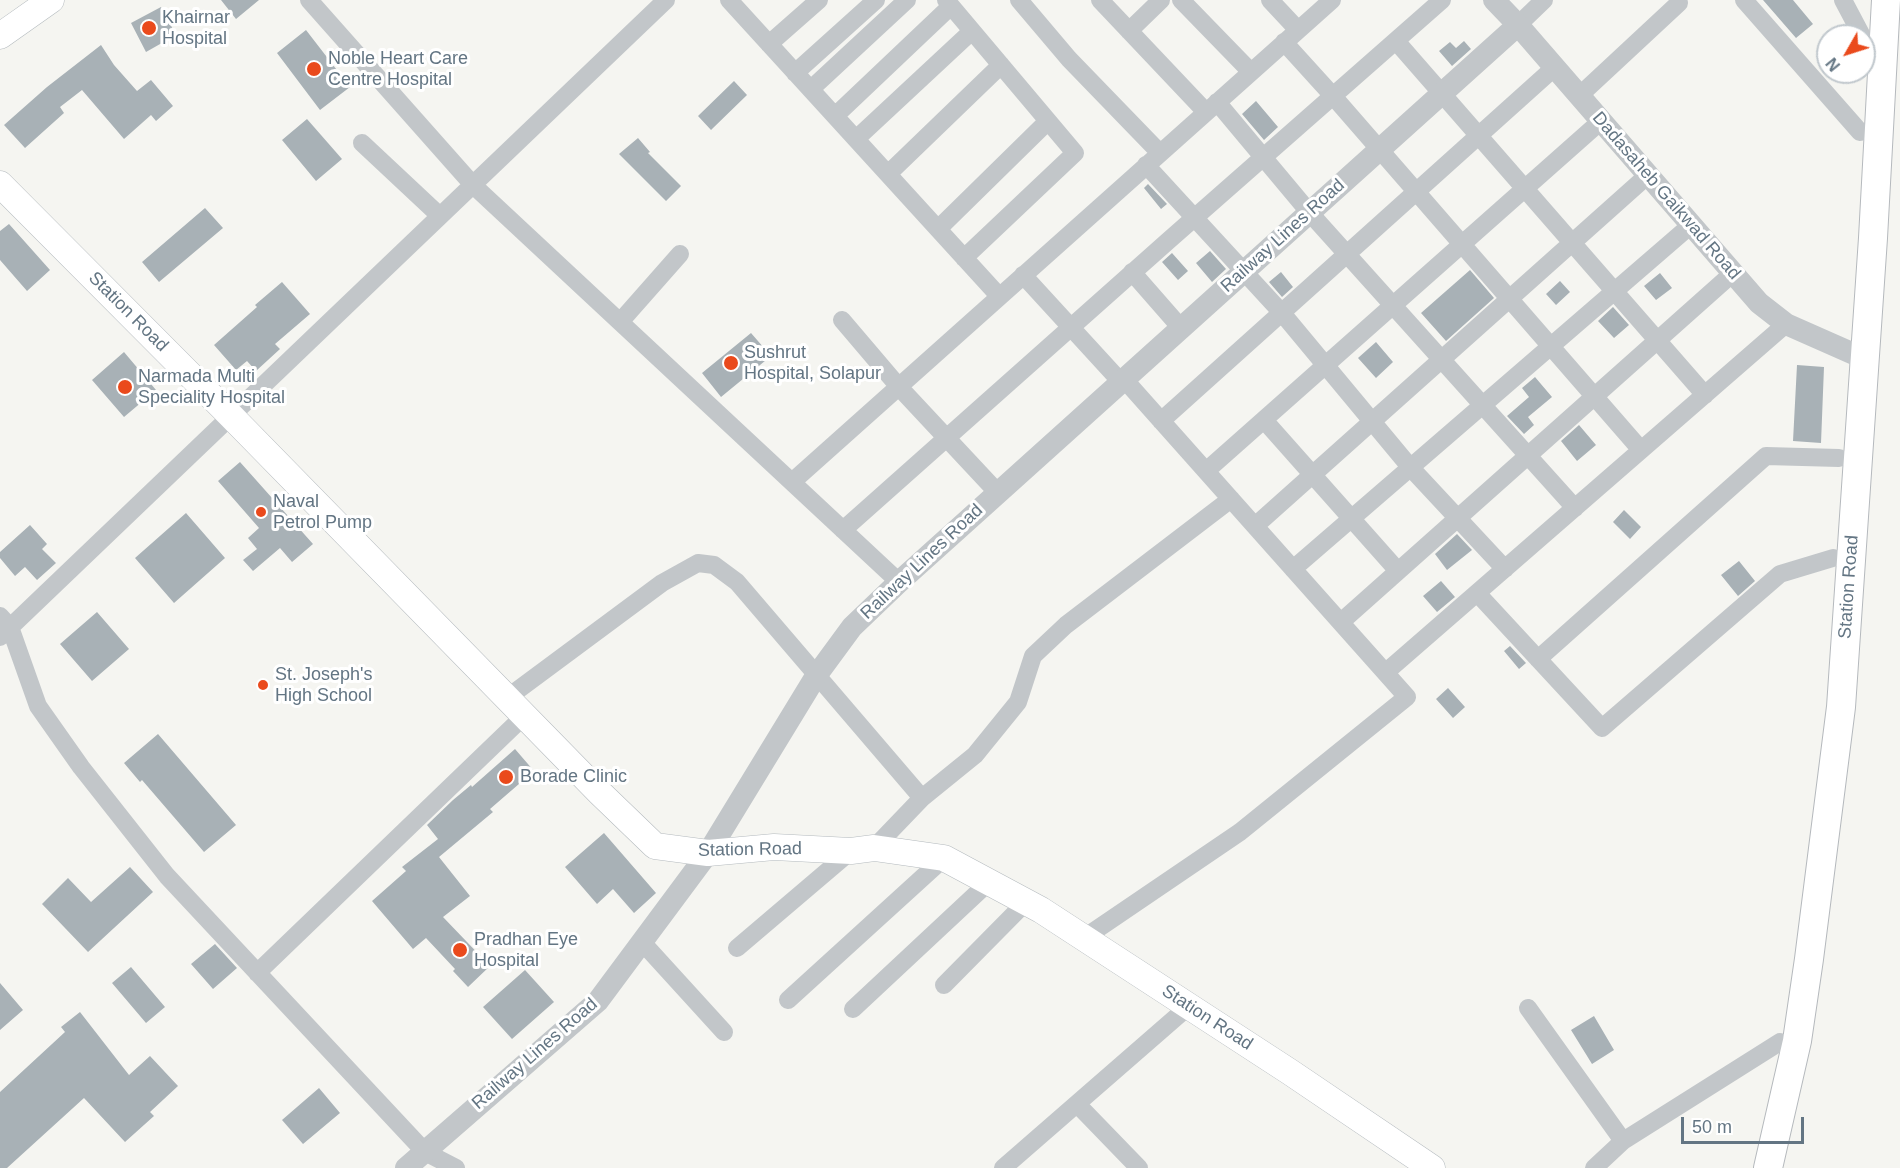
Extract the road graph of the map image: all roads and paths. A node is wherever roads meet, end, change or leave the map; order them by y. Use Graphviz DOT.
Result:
graph roads {
  1 [pos="51,0"];
  2 [pos="309,0"];
  3 [pos="666,0"];
  4 [pos="729,0"];
  5 [pos="819,0"];
  6 [pos="876,0"];
  7 [pos="907,0"];
  8 [pos="1019,0"];
  9 [pos="1100,0"];
  10 [pos="1161,0"];
  11 [pos="1181,0"];
  12 [pos="1270,0"];
  13 [pos="1332,0"];
  14 [pos="1442,0"];
  15 [pos="1494,0"];
  16 [pos="1544,0"];
  17 [pos="1744,0"];
  18 [pos="1843,0"];
  19 [pos="1869,0"];
  20 [pos="1886,0"];
  21 [pos="948,3"];
  22 [pos="1679,3"];
  23 [pos="1853,24"];
  24 [pos="1867,24"];
  25 [pos="1518,25"];
  26 [pos="972,31"];
  27 [pos="1129,31"];
  28 [pos="0,36"];
  29 [pos="1291,36"];
  30 [pos="1396,40"];
  31 [pos="769,44"];
  32 [pos="1001,65"];
  33 [pos="1555,67"];
  34 [pos="795,72"];
  35 [pos="1251,72"];
  36 [pos="1862,84"];
  37 [pos="811,89"];
  38 [pos="1442,93"];
  39 [pos="1333,96"];
  40 [pos="1579,96"];
  41 [pos="1211,107"];
  42 [pos="835,116"];
  43 [pos="1048,121"];
  44 [pos="1601,122"];
  45 [pos="1860,132"];
  46 [pos="1479,135"];
  47 [pos="856,139"];
  48 [pos="362,143"];
  49 [pos="1379,150"];
  50 [pos="1263,157"];
  51 [pos="1153,159"];
  52 [pos="888,174"];
  53 [pos="1648,175"];
  54 [pos="0,184"];
  55 [pos="473,185"];
  56 [pos="1526,189"];
  57 [pos="1417,192"];
  58 [pos="1310,212"];
  59 [pos="440,216"];
  60 [pos="1194,217"];
  61 [pos="1691,225"];
  62 [pos="938,229"];
  63 [pos="1572,242"];
  64 [pos="1462,245"];
  65 [pos="680,254"];
  66 [pos="1347,254"];
  67 [pos="964,258"];
  68 [pos="1244,271"];
  69 [pos="1132,272"];
  70 [pos="1733,273"];
  71 [pos="1023,275"];
  72 [pos="1615,291"];
  73 [pos="999,296"];
  74 [pos="1509,299"];
  75 [pos="1393,306"];
  76 [pos="1282,313"];
  77 [pos="842,320"];
  78 [pos="620,322"];
  79 [pos="1786,324"];
  80 [pos="1071,327"];
  81 [pos="1181,328"];
  82 [pos="1658,340"];
  83 [pos="1550,346"];
  84 [pos="1854,354"];
  85 [pos="1442,360"];
  86 [pos="1324,366"];
  87 [pos="1122,380"];
  88 [pos="898,387"];
  89 [pos="1705,394"];
  90 [pos="1594,396"];
  91 [pos="1482,405"];
  92 [pos="231,416"];
  93 [pos="1263,420"];
  94 [pos="1161,421"];
  95 [pos="1372,421"];
  96 [pos="947,439"];
  97 [pos="1641,450"];
  98 [pos="1528,456"];
  99 [pos="1839,458"];
  100 [pos="1410,467"];
  101 [pos="1206,471"];
  102 [pos="1312,475"];
  103 [pos="792,482"];
  104 [pos="998,493"];
  105 [pos="1231,499"];
  106 [pos="1575,508"];
  107 [pos="1351,518"];
  108 [pos="1458,518"];
  109 [pos="1256,526"];
  110 [pos="843,530"];
  111 [pos="1833,558"];
  112 [pos="1293,569"];
  113 [pos="1505,569"];
  114 [pos="1398,571"];
  115 [pos="899,582"];
  116 [pos="1477,593"];
  117 [pos="1341,622"];
  118 [pos="3,627"];
  119 [pos="1538,658"];
  120 [pos="1386,672"];
  121 [pos="816,676"];
  122 [pos="515,707"];
  123 [pos="922,798"];
  124 [pos="862,850"];
  125 [pos="708,853"];
  126 [pos="944,858"];
  127 [pos="989,882"];
  128 [pos="1026,902"];
  129 [pos="1084,938"];
  130 [pos="642,942"];
  131 [pos="737,948"];
  132 [pos="257,973"];
  133 [pos="944,986"];
  134 [pos="788,1000"];
  135 [pos="1189,1006"];
  136 [pos="1528,1008"];
  137 [pos="853,1009"];
  138 [pos="724,1032"];
  139 [pos="1780,1042"];
  140 [pos="1077,1104"];
  141 [pos="1623,1141"];
  142 [pos="424,1152"];
  143 [pos="406,1168"];
  144 [pos="456,1168"];
  145 [pos="1004,1168"];
  146 [pos="1139,1168"];
  147 [pos="1432,1168"];
  148 [pos="1594,1168"];
  149 [pos="1753,1168"];
  150 [pos="1768,1168"];
  1 -- 28 [label="main road"];
  2 -- 55 [label="street"];
  3 -- 55 [label="street"];
  4 -- 31 [label="street"];
  5 -- 31 [label="street"];
  6 -- 34 [label="street"];
  7 -- 37 [label="street"];
  8 -- 51 [label="street"];
  9 -- 27 [label="street"];
  10 -- 27 [label="street"];
  11 -- 35 [label="street"];
  12 -- 29 [label="street"];
  13 -- 29 [label="street"];
  14 -- 30 [label="street"];
  15 -- 25 [label="street, Dadasaheb Gaikwad Road"];
  16 -- 25 [label="street"];
  17 -- 45 [label="street"];
  18 -- 23 [label="street"];
  19 -- 24 [label="main road, Station Road"];
  20 -- 84 [label="main road, Station Road"];
  21 -- 26 [label="street"];
  21 -- 42 [label="street"];
  22 -- 40 [label="street"];
  25 -- 33 [label="street, Dadasaheb Gaikwad Road"];
  25 -- 38 [label="street, Railway Lines Road"];
  26 -- 32 [label="street"];
  26 -- 47 [label="street"];
  27 -- 41 [label="street"];
  29 -- 35 [label="street"];
  29 -- 39 [label="street"];
  30 -- 38 [label="street"];
  30 -- 39 [label="street"];
  31 -- 34 [label="street"];
  32 -- 43 [label="street"];
  32 -- 52 [label="street"];
  33 -- 40 [label="street, Dadasaheb Gaikwad Road"];
  33 -- 46 [label="street"];
  34 -- 37 [label="street"];
  35 -- 41 [label="street"];
  36 -- 45 [label="main road, Station Road"];
  37 -- 42 [label="street"];
  38 -- 46 [label="street"];
  38 -- 49 [label="street, Railway Lines Road"];
  39 -- 49 [label="street"];
  39 -- 50 [label="street"];
  40 -- 44 [label="street, Dadasaheb Gaikwad Road"];
  41 -- 50 [label="street"];
  41 -- 51 [label="street"];
  42 -- 47 [label="street"];
  43 -- 62 [label="street"];
  43 -- 67 [label="street"];
  44 -- 53 [label="street, Dadasaheb Gaikwad Road"];
  44 -- 56 [label="street"];
  45 -- 84 [label="main road, Station Road"];
  46 -- 56 [label="street"];
  46 -- 57 [label="street"];
  47 -- 52 [label="street"];
  48 -- 59 [label="street"];
  49 -- 57 [label="street"];
  49 -- 58 [label="street, Railway Lines Road"];
  50 -- 58 [label="street"];
  50 -- 60 [label="street"];
  51 -- 60 [label="street"];
  51 -- 71 [label="street"];
  52 -- 62 [label="street"];
  53 -- 61 [label="street, Dadasaheb Gaikwad Road"];
  53 -- 63 [label="street"];
  54 -- 92 [label="main road, Station Road"];
  55 -- 59 [label="street"];
  55 -- 78 [label="street"];
  56 -- 63 [label="street"];
  56 -- 64 [label="street"];
  57 -- 64 [label="street"];
  57 -- 66 [label="street"];
  58 -- 66 [label="street"];
  58 -- 68 [label="street, Railway Lines Road"];
  59 -- 92 [label="street"];
  60 -- 68 [label="street"];
  60 -- 69 [label="street"];
  61 -- 70 [label="street, Dadasaheb Gaikwad Road"];
  61 -- 72 [label="street"];
  62 -- 67 [label="street"];
  63 -- 72 [label="street"];
  63 -- 74 [label="street"];
  64 -- 74 [label="street"];
  64 -- 75 [label="street"];
  65 -- 78 [label="street"];
  66 -- 75 [label="street"];
  66 -- 76 [label="street"];
  67 -- 73 [label="street"];
  68 -- 76 [label="street"];
  68 -- 81 [label="street, Railway Lines Road"];
  69 -- 80 [label="street"];
  69 -- 81 [label="street"];
  70 -- 79 [label="street, Dadasaheb Gaikwad Road"];
  70 -- 82 [label="street"];
  71 -- 73 [label="street"];
  71 -- 80 [label="street"];
  72 -- 82 [label="street"];
  72 -- 83 [label="street"];
  73 -- 88 [label="street"];
  74 -- 83 [label="street"];
  74 -- 85 [label="street"];
  75 -- 85 [label="street"];
  75 -- 86 [label="street"];
  76 -- 86 [label="street"];
  76 -- 94 [label="street"];
  77 -- 88 [label="street"];
  78 -- 103 [label="street"];
  79 -- 84 [label="street, Dadasaheb Gaikwad Road"];
  79 -- 89 [label="street"];
  80 -- 87 [label="street"];
  80 -- 96 [label="street"];
  81 -- 87 [label="street, Railway Lines Road"];
  82 -- 89 [label="street"];
  82 -- 90 [label="street"];
  83 -- 90 [label="street"];
  83 -- 91 [label="street"];
  84 -- 99 [label="main road, Station Road"];
  84 -- 150 [label="main road, Station Road"];
  85 -- 91 [label="street"];
  85 -- 95 [label="street"];
  86 -- 93 [label="street"];
  86 -- 95 [label="street"];
  87 -- 94 [label="street"];
  87 -- 104 [label="street, Railway Lines Road"];
  88 -- 96 [label="street"];
  88 -- 103 [label="street"];
  89 -- 97 [label="street"];
  90 -- 97 [label="street"];
  90 -- 98 [label="street"];
  91 -- 98 [label="street"];
  91 -- 100 [label="street"];
  92 -- 118 [label="street"];
  92 -- 122 [label="main road, Station Road"];
  93 -- 101 [label="street"];
  93 -- 102 [label="street"];
  94 -- 101 [label="street"];
  95 -- 100 [label="street"];
  95 -- 102 [label="street"];
  96 -- 104 [label="street"];
  96 -- 110 [label="street"];
  97 -- 106 [label="street"];
  98 -- 106 [label="street"];
  98 -- 108 [label="street"];
  99 -- 111 [label="main road, Station Road"];
  99 -- 119 [label="street"];
  100 -- 107 [label="street"];
  100 -- 108 [label="street"];
  101 -- 105 [label="street"];
  102 -- 107 [label="street"];
  102 -- 109 [label="street"];
  103 -- 110 [label="street"];
  104 -- 115 [label="street, Railway Lines Road"];
  105 -- 109 [label="street"];
  105 -- 123 [label="street"];
  106 -- 113 [label="street"];
  107 -- 112 [label="street"];
  107 -- 114 [label="street"];
  108 -- 113 [label="street"];
  108 -- 114 [label="street"];
  109 -- 112 [label="street"];
  110 -- 115 [label="street"];
  111 -- 119 [label="street"];
  111 -- 139 [label="main road, Station Road"];
  112 -- 117 [label="street"];
  113 -- 116 [label="street"];
  114 -- 117 [label="street"];
  115 -- 121 [label="street, Railway Lines Road"];
  116 -- 119 [label="street"];
  116 -- 120 [label="street"];
  117 -- 120 [label="street"];
  118 -- 132 [label="street"];
  120 -- 129 [label="street"];
  121 -- 122 [label="street"];
  121 -- 123 [label="street"];
  121 -- 125 [label="street, Railway Lines Road"];
  122 -- 125 [label="main road, Station Road"];
  122 -- 132 [label="street"];
  123 -- 124 [label="street"];
  124 -- 125 [label="main road, Station Road"];
  124 -- 126 [label="main road, Station Road"];
  124 -- 131 [label="street"];
  125 -- 130 [label="street, Railway Lines Road"];
  126 -- 127 [label="main road, Station Road"];
  126 -- 134 [label="street"];
  127 -- 128 [label="main road, Station Road"];
  127 -- 137 [label="street"];
  128 -- 129 [label="main road, Station Road"];
  128 -- 133 [label="street"];
  129 -- 135 [label="main road, Station Road"];
  130 -- 138 [label="street"];
  130 -- 142 [label="street, Railway Lines Road"];
  132 -- 142 [label="street"];
  135 -- 140 [label="street"];
  135 -- 147 [label="main road, Station Road"];
  136 -- 141 [label="street"];
  139 -- 141 [label="street"];
  139 -- 149 [label="main road, Station Road"];
  140 -- 145 [label="street"];
  140 -- 146 [label="street"];
  141 -- 148 [label="street"];
  142 -- 143 [label="street, Railway Lines Road"];
  142 -- 144 [label="street"];
}
